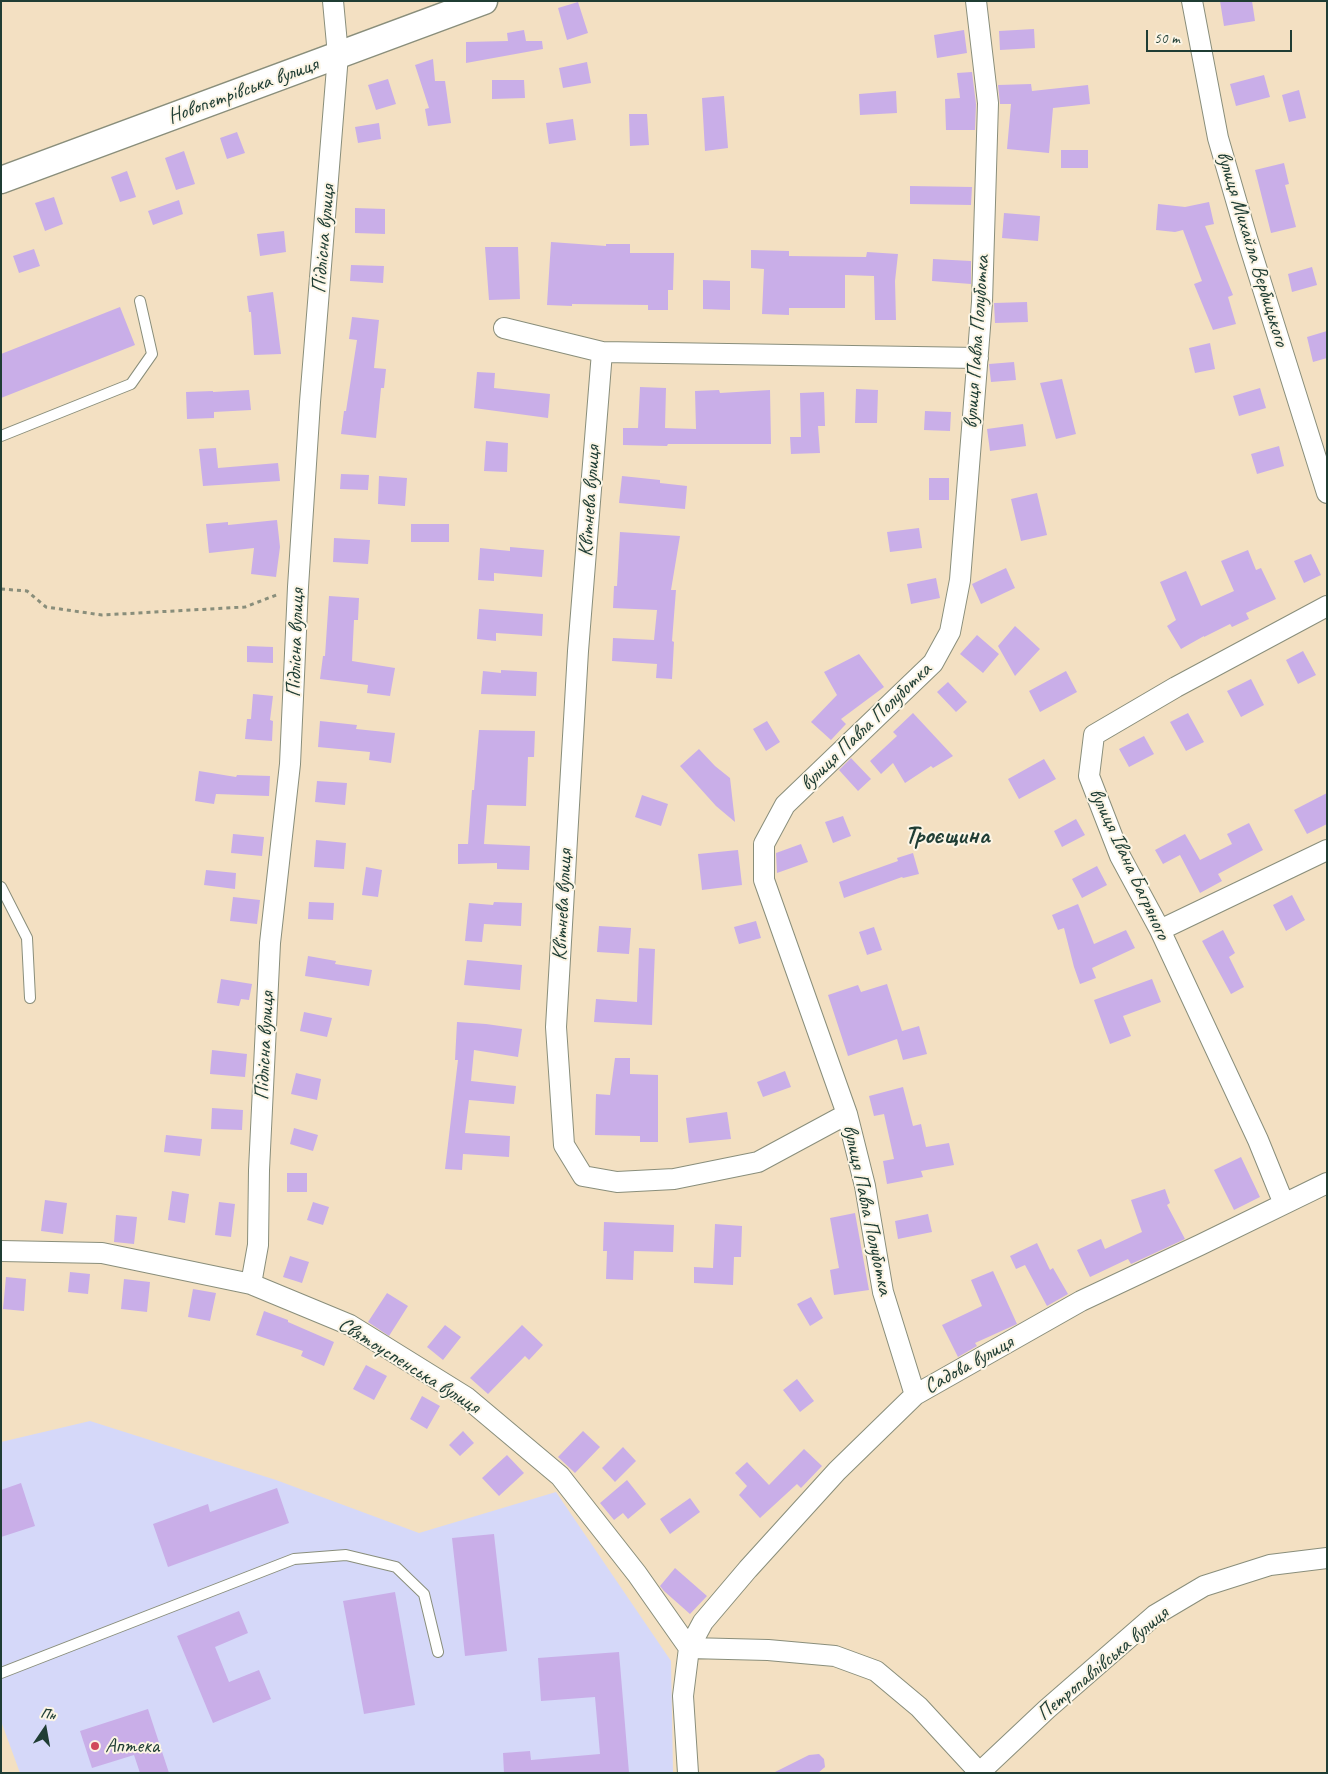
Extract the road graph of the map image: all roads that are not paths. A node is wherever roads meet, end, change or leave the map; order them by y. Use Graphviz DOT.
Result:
graph roads {
  1 [pos="333,1"];
  2 [pos="484,1"];
  3 [pos="976,1"];
  4 [pos="1192,1"];
  5 [pos="338,55"];
  6 [pos="1,180"];
  7 [pos="140,302"];
  8 [pos="504,328"];
  9 [pos="602,352"];
  10 [pos="978,358"];
  11 [pos="1,436"];
  12 [pos="1327,493"];
  13 [pos="1327,606"];
  14 [pos="1327,850"];
  15 [pos="1,886"];
  16 [pos="1160,930"];
  17 [pos="30,998"];
  18 [pos="847,1114"];
  19 [pos="1327,1183"];
  20 [pos="1284,1204"];
  21 [pos="1,1251"];
  22 [pos="251,1284"];
  23 [pos="916,1395"];
  24 [pos="1327,1558"];
  25 [pos="689,1648"];
  26 [pos="438,1652"];
  27 [pos="1,1673"];
  28 [pos="688,1773"];
  29 [pos="979,1773"];
  1 -- 5 [label="street, Підлісна вулиця"];
  2 -- 5 [label="street, Новопетрівська вулиця"];
  3 -- 10 [label="street, вулиця Павла Полуботка"];
  4 -- 12 [label="street, вулиця Михайла Вербицького"];
  5 -- 6 [label="street, Новопетрівська вулиця"];
  5 -- 22 [label="street, Підлісна вулиця"];
  7 -- 11 [label="lane"];
  8 -- 9 [label="street"];
  9 -- 10 [label="street"];
  9 -- 18 [label="street, Квітнева вулиця"];
  10 -- 18 [label="street, вулиця Павла Полуботка"];
  13 -- 16 [label="street, вулиця Івана Багряного"];
  14 -- 16 [label="street"];
  15 -- 17 [label="lane"];
  16 -- 20 [label="street, вулиця Івана Багряного"];
  18 -- 23 [label="street, вулиця Павла Полуботка"];
  19 -- 20 [label="street, Садова вулиця"];
  20 -- 23 [label="street, Садова вулиця"];
  21 -- 22 [label="street, Святоуспенська вулиця"];
  22 -- 25 [label="street, Святоуспенська вулиця"];
  23 -- 25 [label="street, Садова вулиця"];
  24 -- 29 [label="street, Петропавлівська вулиця"];
  25 -- 28 [label="street"];
  25 -- 29 [label="street, Петропавлівська вулиця"];
  26 -- 27 [label="lane"];
}
